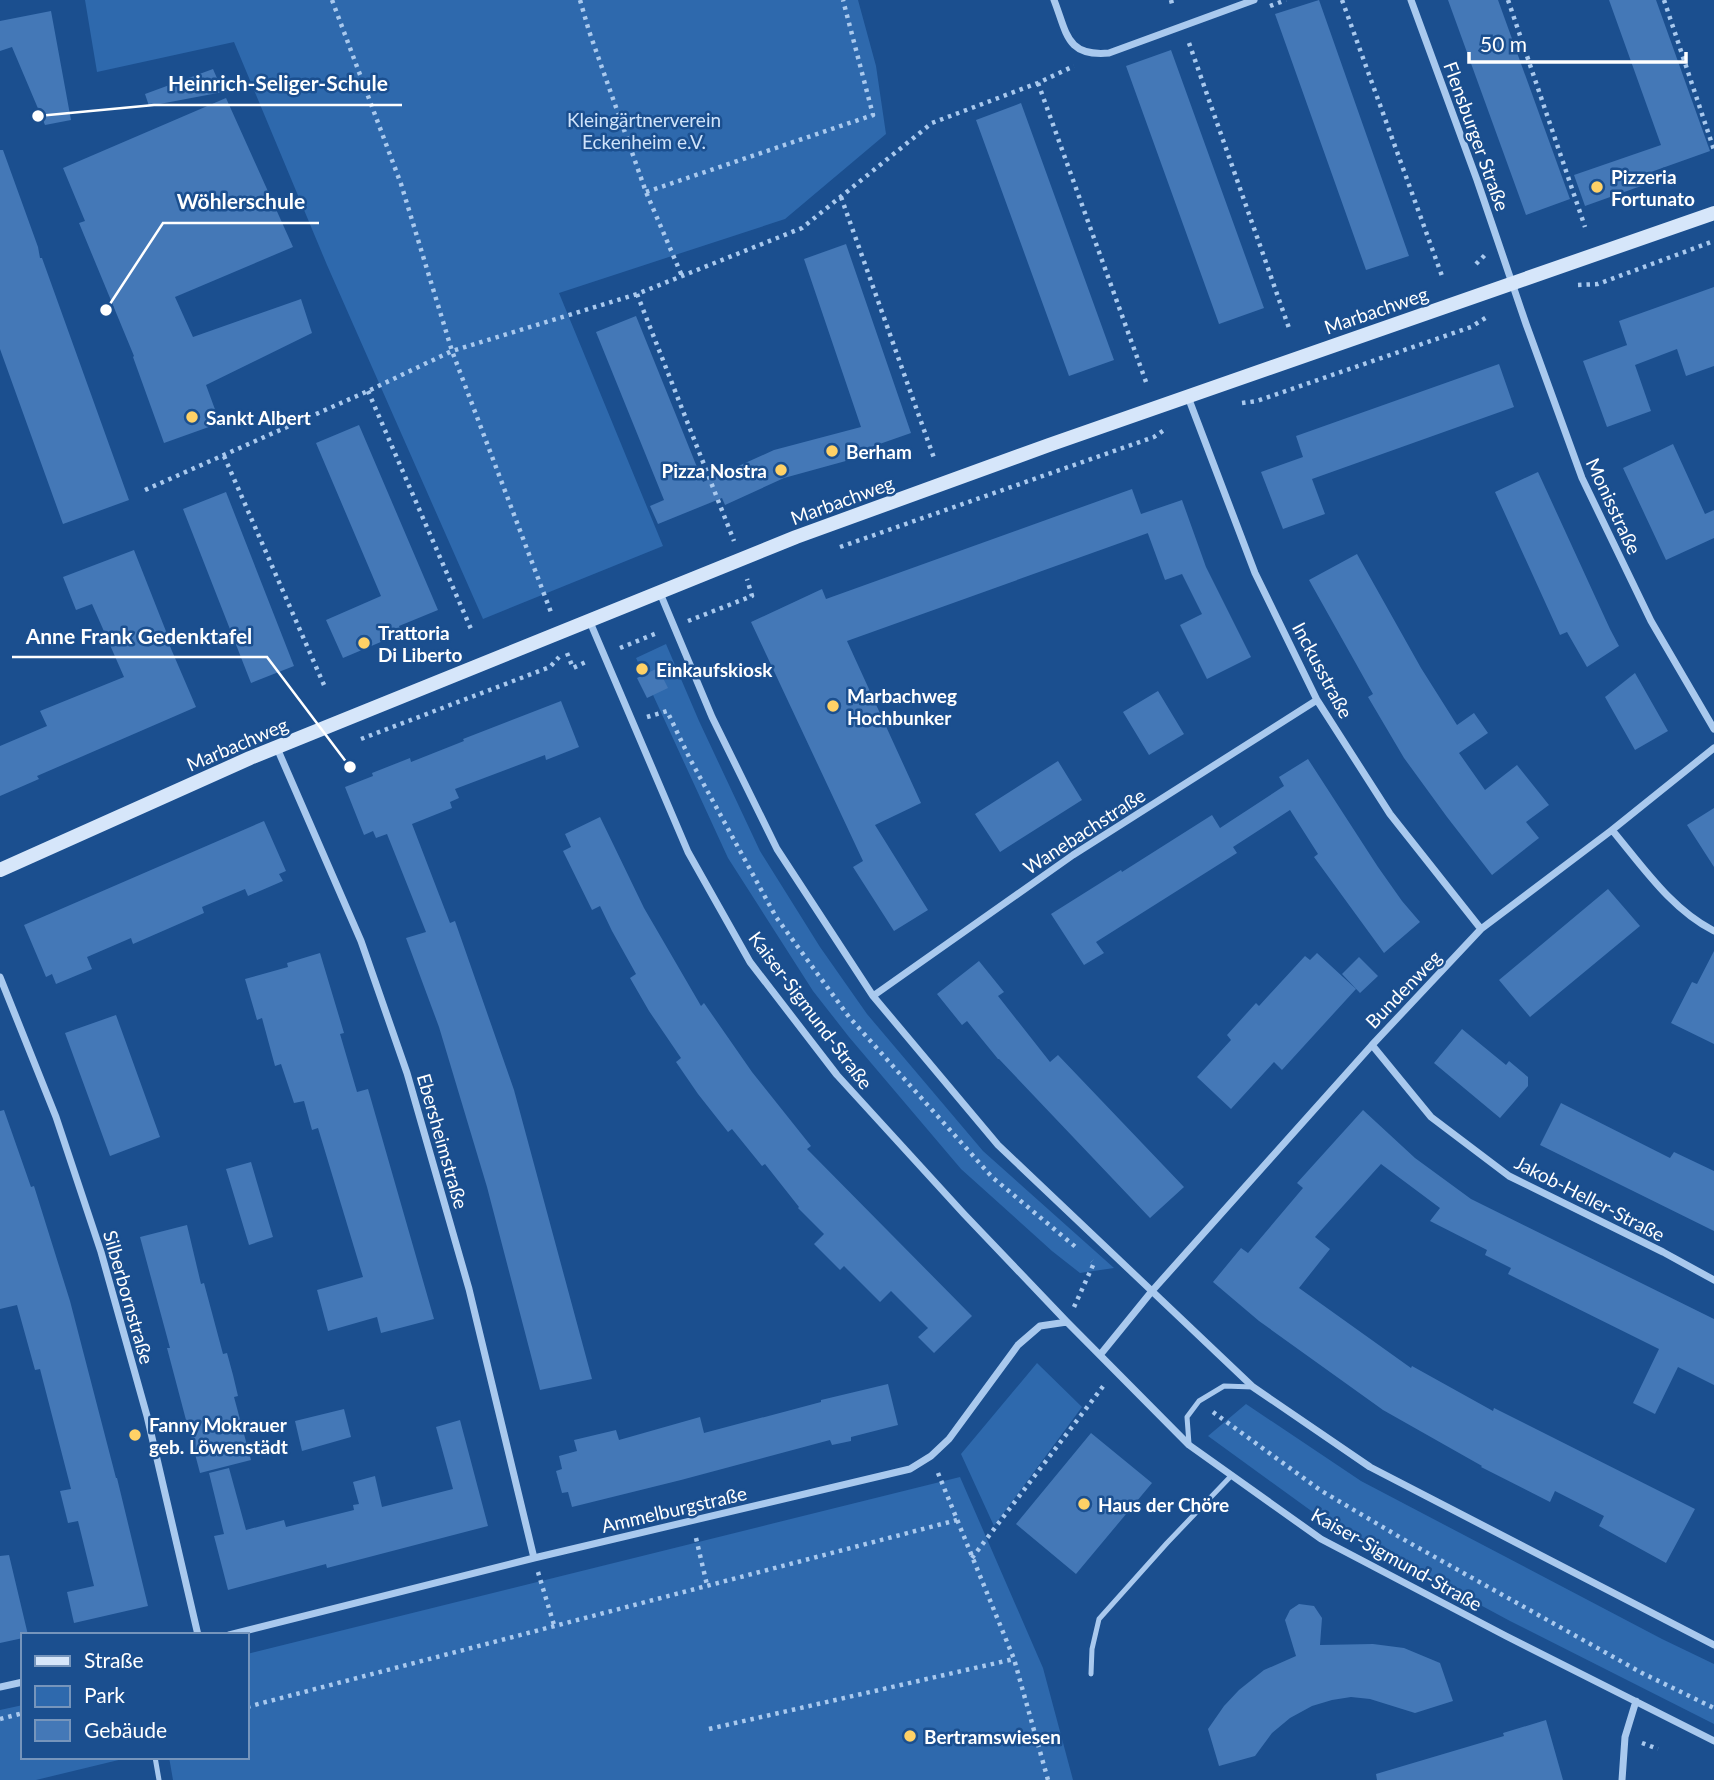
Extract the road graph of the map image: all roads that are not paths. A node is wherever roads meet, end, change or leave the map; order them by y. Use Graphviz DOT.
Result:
graph roads {
  1 [pos="1054,0"];
  2 [pos="1254,0"];
  3 [pos="1412,0"];
  4 [pos="1714,213"];
  5 [pos="1513,283"];
  6 [pos="1188,397"];
  7 [pos="660,593"];
  8 [pos="590,622"];
  9 [pos="1318,699"];
  10 [pos="1714,729"];
  11 [pos="277,748"];
  12 [pos="1714,748"];
  13 [pos="1612,831"];
  14 [pos="0,870"];
  15 [pos="1481,929"];
  16 [pos="1714,931"];
  17 [pos="0,977"];
  18 [pos="873,996"];
  19 [pos="1371,1045"];
  20 [pos="1714,1280"];
  21 [pos="1152,1291"];
  22 [pos="1067,1322"];
  23 [pos="1100,1355"];
  24 [pos="1253,1387"];
  25 [pos="1189,1445"];
  26 [pos="1232,1475"];
  27 [pos="534,1558"];
  28 [pos="198,1633"];
  29 [pos="237,1633"];
  30 [pos="1714,1645"];
  31 [pos="1091,1674"];
  32 [pos="21,1682"];
  33 [pos="0,1687"];
  34 [pos="1636,1701"];
  35 [pos="1714,1741"];
  36 [pos="155,1759"];
  37 [pos="159,1780"];
  38 [pos="1622,1780"];
  1 -- 2 [label="street"];
  3 -- 5 [label="street, Flensburger Straße"];
  4 -- 5 [label="main road, Marbachweg"];
  5 -- 6 [label="main road, Marbachweg"];
  5 -- 10 [label="street, Monisstraße"];
  6 -- 7 [label="main road, Marbachweg"];
  6 -- 9 [label="street, Inckusstraße"];
  7 -- 8 [label="main road, Marbachweg"];
  7 -- 18 [label="street"];
  8 -- 11 [label="main road, Marbachweg"];
  8 -- 22 [label="street, Kaiser-Sigmund-Straße"];
  9 -- 15 [label="street, Inckusstraße"];
  9 -- 18 [label="street, Wanebachstraße"];
  11 -- 14 [label="main road, Marbachweg"];
  11 -- 27 [label="street, Ebersheimstraße"];
  12 -- 13 [label="street, Bundenweg"];
  13 -- 15 [label="street, Bundenweg"];
  13 -- 16 [label="street"];
  15 -- 19 [label="street, Bundenweg"];
  17 -- 28 [label="street, Silberbornstraße"];
  18 -- 21 [label="street"];
  19 -- 20 [label="street, Jakob-Heller-Straße"];
  19 -- 21 [label="street, Bundenweg"];
  21 -- 23 [label="street"];
  21 -- 24 [label="street"];
  22 -- 23 [label="street, Kaiser-Sigmund-Straße"];
  22 -- 27 [label="street, Ammelburgstraße"];
  23 -- 25 [label="street, Kaiser-Sigmund-Straße"];
  24 -- 25 [label="lane"];
  24 -- 30 [label="street"];
  25 -- 26 [label="street, Kaiser-Sigmund-Straße"];
  26 -- 31 [label="lane"];
  26 -- 34 [label="street, Kaiser-Sigmund-Straße"];
  27 -- 29 [label="street, Ammelburgstraße"];
  32 -- 33 [label="street"];
  34 -- 35 [label="street, Kaiser-Sigmund-Straße"];
  34 -- 38 [label="street"];
  36 -- 37 [label="lane"];
}
